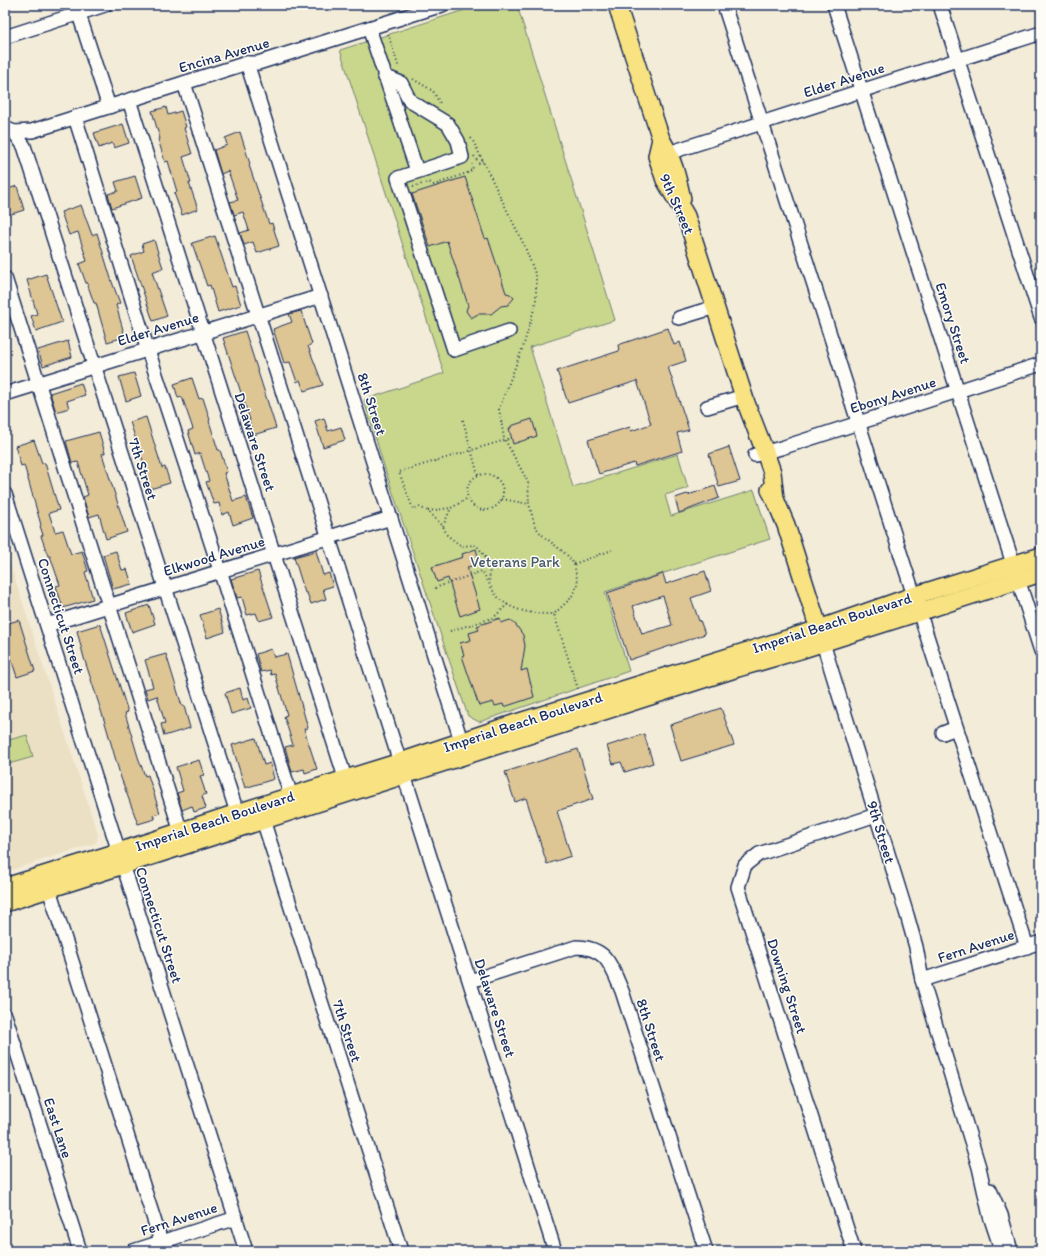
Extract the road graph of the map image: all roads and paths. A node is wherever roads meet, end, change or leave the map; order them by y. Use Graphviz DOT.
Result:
graph roads {
  1 [pos="105,5"];
  2 [pos="442,5"];
  3 [pos="618,5"];
  4 [pos="724,5"];
  5 [pos="834,5"];
  6 [pos="940,5"];
  7 [pos="78,9"];
  8 [pos="402,11"];
  9 [pos="369,28"];
  10 [pos="387,32"];
  11 [pos="1041,33"];
  12 [pos="5,37"];
  13 [pos="958,60"];
  14 [pos="247,63"];
  15 [pos="400,71"];
  16 [pos="384,76"];
  17 [pos="413,79"];
  18 [pos="184,83"];
  19 [pos="862,91"];
  20 [pos="129,100"];
  21 [pos="442,105"];
  22 [pos="109,106"];
  23 [pos="75,117"];
  24 [pos="762,123"];
  25 [pos="9,130"];
  26 [pos="469,136"];
  27 [pos="663,149"];
  28 [pos="473,168"];
  29 [pos="417,171"];
  30 [pos="402,191"];
  31 [pos="5,278"];
  32 [pos="321,296"];
  33 [pos="715,308"];
  34 [pos="258,315"];
  35 [pos="679,318"];
  36 [pos="1041,318"];
  37 [pos="509,331"];
  38 [pos="203,332"];
  39 [pos="148,349"];
  40 [pos="1041,364"];
  41 [pos="93,366"];
  42 [pos="38,383"];
  43 [pos="958,391"];
  44 [pos="5,394"];
  45 [pos="744,396"];
  46 [pos="707,407"];
  47 [pos="463,420"];
  48 [pos="858,423"];
  49 [pos="512,438"];
  50 [pos="506,440"];
  51 [pos="472,450"];
  52 [pos="760,453"];
  53 [pos="478,475"];
  54 [pos="5,494"];
  55 [pos="468,498"];
  56 [pos="502,499"];
  57 [pos="528,504"];
  58 [pos="451,508"];
  59 [pos="428,511"];
  60 [pos="391,518"];
  61 [pos="443,526"];
  62 [pos="329,537"];
  63 [pos="612,550"];
  64 [pos="274,554"];
  65 [pos="1041,556"];
  66 [pos="574,564"];
  67 [pos="220,571"];
  68 [pos="1016,572"];
  69 [pos="1041,573"];
  70 [pos="489,583"];
  71 [pos="164,588"];
  72 [pos="435,588"];
  73 [pos="913,596"];
  74 [pos="508,604"];
  75 [pos="109,606"];
  76 [pos="919,612"];
  77 [pos="554,614"];
  78 [pos="47,625"];
  79 [pos="450,631"];
  80 [pos="821,636"];
  81 [pos="1041,651"];
  82 [pos="579,692"];
  83 [pos="956,728"];
  84 [pos="943,733"];
  85 [pos="464,748"];
  86 [pos="402,768"];
  87 [pos="347,786"];
  88 [pos="290,796"];
  89 [pos="876,815"];
  90 [pos="239,820"];
  91 [pos="263,820"];
  92 [pos="181,832"];
  93 [pos="121,859"];
  94 [pos="5,888"];
  95 [pos="49,889"];
  96 [pos="5,902"];
  97 [pos="1041,942"];
  98 [pos="1027,946"];
  99 [pos="922,980"];
  100 [pos="470,981"];
  101 [pos="5,1016"];
  102 [pos="979,1167"];
  103 [pos="236,1218"];
  104 [pos="163,1246"];
  105 [pos="80,1251"];
  106 [pos="133,1251"];
  107 [pos="246,1251"];
  108 [pos="401,1251"];
  109 [pos="555,1251"];
  110 [pos="706,1251"];
  111 [pos="854,1251"];
  112 [pos="1004,1251"];
  113 [pos="1011,1251"];
  1 -- 7 [label="street"];
  2 -- 8 [label="street, Encina Avenue"];
  3 -- 27 [label="main road, 9th Street"];
  4 -- 24 [label="street"];
  5 -- 19 [label="street, Emory Street"];
  6 -- 13 [label="street"];
  7 -- 12 [label="street"];
  7 -- 22 [label="street"];
  8 -- 9 [label="street, Encina Avenue"];
  9 -- 14 [label="street, Encina Avenue"];
  9 -- 16 [label="street"];
  10 -- 15 [label="path"];
  11 -- 13 [label="street, Elder Avenue"];
  13 -- 19 [label="street, Elder Avenue"];
  13 -- 36 [label="street"];
  14 -- 18 [label="street, Encina Avenue"];
  14 -- 32 [label="street, 8th Street"];
  16 -- 29 [label="street"];
  16 -- 29 [label="street"];
  17 -- 21 [label="path"];
  18 -- 20 [label="street, Encina Avenue"];
  18 -- 34 [label="street, Delaware Street"];
  19 -- 24 [label="street, Elder Avenue"];
  19 -- 43 [label="street, Emory Street"];
  20 -- 22 [label="street, Encina Avenue"];
  20 -- 38 [label="street, Delaware Street"];
  22 -- 23 [label="street, Encina Avenue"];
  23 -- 25 [label="street, Encina Avenue"];
  23 -- 39 [label="street"];
  24 -- 27 [label="street, Elder Avenue"];
  24 -- 48 [label="street"];
  25 -- 41 [label="street, 7th Street"];
  26 -- 50 [label="path"];
  27 -- 33 [label="main road, 9th Street"];
  28 -- 30 [label="path"];
  29 -- 30 [label="street"];
  30 -- 37 [label="street"];
  31 -- 42 [label="street"];
  32 -- 34 [label="street, Elder Avenue"];
  32 -- 60 [label="street, 8th Street"];
  33 -- 35 [label="street"];
  33 -- 45 [label="main road, 9th Street"];
  34 -- 38 [label="street, Elder Avenue"];
  34 -- 62 [label="street, Delaware Street"];
  38 -- 39 [label="street, Elder Avenue"];
  38 -- 64 [label="street, Delaware Street"];
  39 -- 41 [label="street, Elder Avenue"];
  39 -- 67 [label="street"];
  40 -- 43 [label="street, Ebony Avenue"];
  41 -- 42 [label="street, Elder Avenue"];
  41 -- 71 [label="street, 7th Street"];
  42 -- 44 [label="street, Elder Avenue"];
  42 -- 75 [label="street"];
  43 -- 48 [label="street, Ebony Avenue"];
  43 -- 68 [label="street, Emory Street"];
  45 -- 46 [label="street"];
  45 -- 52 [label="main road, 9th Street"];
  47 -- 51 [label="path"];
  48 -- 52 [label="street, Ebony Avenue"];
  48 -- 73 [label="street"];
  49 -- 50 [label="path"];
  50 -- 51 [label="path"];
  50 -- 57 [label="path"];
  51 -- 53 [label="path"];
  51 -- 59 [label="path"];
  52 -- 80 [label="main road, 9th Street"];
  53 -- 55 [label="path"];
  53 -- 56 [label="path"];
  54 -- 78 [label="street, Connecticut Street"];
  55 -- 56 [label="path"];
  55 -- 58 [label="path"];
  56 -- 57 [label="path"];
  57 -- 66 [label="path"];
  58 -- 59 [label="path"];
  58 -- 61 [label="path"];
  59 -- 61 [label="path"];
  60 -- 62 [label="street, Elkwood Avenue"];
  60 -- 85 [label="street, 8th Street"];
  61 -- 70 [label="path"];
  62 -- 64 [label="street, Elkwood Avenue"];
  62 -- 86 [label="street, Delaware Street"];
  63 -- 66 [label="path"];
  64 -- 67 [label="street, Elkwood Avenue"];
  64 -- 87 [label="street, Delaware Street"];
  65 -- 68 [label="main road, Imperial Beach Boulevard"];
  66 -- 77 [label="path"];
  67 -- 71 [label="street, Elkwood Avenue"];
  67 -- 88 [label="street"];
  68 -- 69 [label="main road, Imperial Beach Boulevard"];
  68 -- 73 [label="main road, Imperial Beach Boulevard"];
  68 -- 76 [label="main road, Imperial Beach Boulevard"];
  68 -- 81 [label="street, Emory Street"];
  70 -- 72 [label="path"];
  70 -- 74 [label="path"];
  71 -- 75 [label="street, Elkwood Avenue"];
  71 -- 90 [label="street, 7th Street"];
  73 -- 76 [label="street"];
  73 -- 80 [label="main road, Imperial Beach Boulevard"];
  74 -- 77 [label="path"];
  74 -- 79 [label="path"];
  75 -- 78 [label="street, Elkwood Avenue"];
  75 -- 92 [label="street"];
  76 -- 80 [label="main road, Imperial Beach Boulevard"];
  76 -- 83 [label="street"];
  77 -- 82 [label="path"];
  78 -- 93 [label="street, Connecticut Street"];
  80 -- 85 [label="main road, Imperial Beach Boulevard"];
  80 -- 89 [label="street, 9th Street"];
  83 -- 84 [label="street"];
  83 -- 98 [label="street"];
  85 -- 86 [label="main road, Imperial Beach Boulevard"];
  86 -- 87 [label="main road, Imperial Beach Boulevard"];
  86 -- 100 [label="street, Delaware Street"];
  87 -- 88 [label="main road, Imperial Beach Boulevard"];
  87 -- 91 [label="main road, Imperial Beach Boulevard"];
  88 -- 90 [label="main road, Imperial Beach Boulevard"];
  89 -- 99 [label="street, 9th Street"];
  89 -- 111 [label="street, Downing Street"];
  90 -- 91 [label="main road, Imperial Beach Boulevard"];
  90 -- 92 [label="main road, Imperial Beach Boulevard"];
  90 -- 93 [label="main road, Imperial Beach Boulevard"];
  91 -- 108 [label="street, 7th Street"];
  92 -- 93 [label="main road, Imperial Beach Boulevard"];
  93 -- 94 [label="main road, Imperial Beach Boulevard"];
  93 -- 95 [label="main road, Imperial Beach Boulevard"];
  93 -- 103 [label="street, Connecticut Street"];
  95 -- 96 [label="main road, Imperial Beach Boulevard"];
  95 -- 104 [label="street"];
  97 -- 98 [label="street, Fern Avenue"];
  98 -- 99 [label="street, Fern Avenue"];
  99 -- 102 [label="street, 9th Street"];
  100 -- 109 [label="street, Delaware Street"];
  100 -- 110 [label="street, 8th Street"];
  101 -- 105 [label="street, East Lane"];
  102 -- 112 [label="street, 9th Street"];
  102 -- 113 [label="street, 9th Street"];
  103 -- 104 [label="street, Fern Avenue"];
  103 -- 107 [label="street, Connecticut Street"];
  104 -- 106 [label="street, Fern Avenue"];
}
